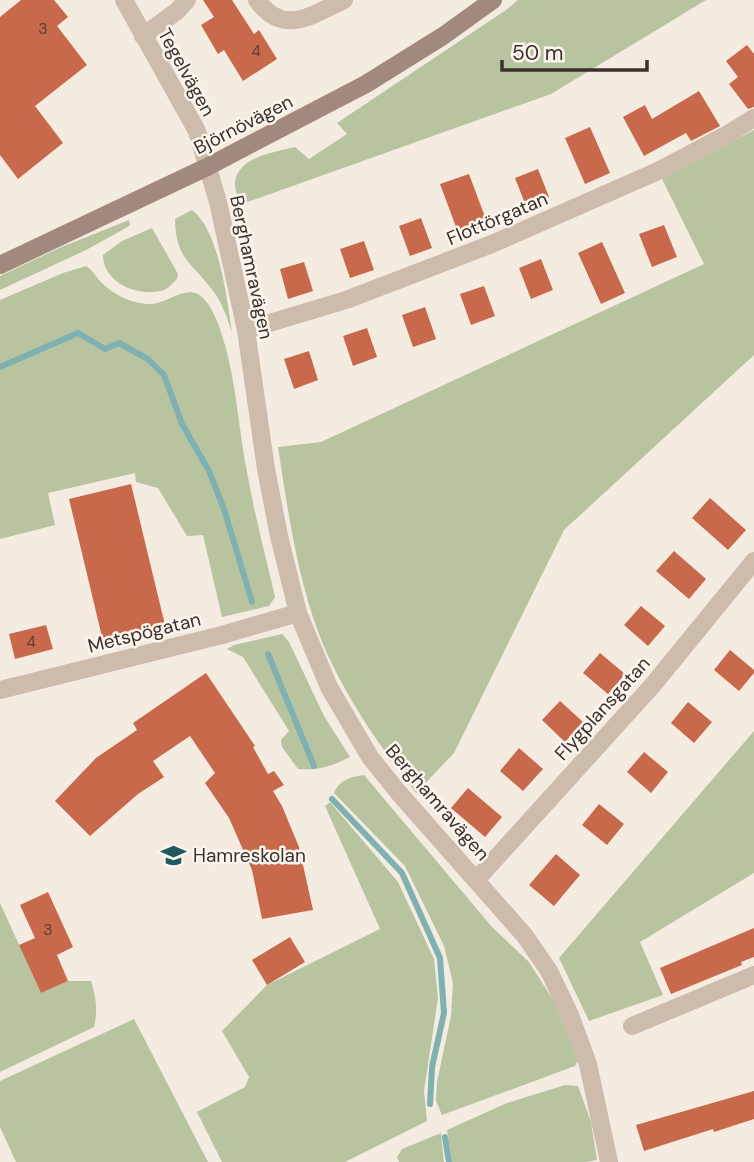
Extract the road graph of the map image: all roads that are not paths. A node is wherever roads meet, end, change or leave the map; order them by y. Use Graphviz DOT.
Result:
graph roads {
  1 [pos="124,0"];
  2 [pos="187,0"];
  3 [pos="257,0"];
  4 [pos="344,0"];
  5 [pos="493,0"];
  6 [pos="143,36"];
  7 [pos="754,118"];
  8 [pos="207,167"];
  9 [pos="0,265"];
  10 [pos="246,330"];
  11 [pos="754,561"];
  12 [pos="298,613"];
  13 [pos="0,690"];
  14 [pos="477,879"];
  15 [pos="754,975"];
  16 [pos="632,1026"];
  17 [pos="609,1162"];
  1 -- 6 [label="street, Tegelvägen"];
  2 -- 6 [label="street"];
  3 -- 4 [label="street"];
  5 -- 8 [label="main road, Björnövägen"];
  6 -- 8 [label="street, Tegelvägen"];
  7 -- 10 [label="street, Flottörgatan"];
  8 -- 9 [label="main road, Björnövägen"];
  8 -- 10 [label="street, Berghamravägen"];
  10 -- 12 [label="street, Berghamravägen"];
  11 -- 14 [label="street, Flygplansgatan"];
  12 -- 13 [label="street, Metspögatan"];
  12 -- 14 [label="street, Berghamravägen"];
  14 -- 17 [label="street, Berghamravägen"];
  15 -- 16 [label="street"];
}
